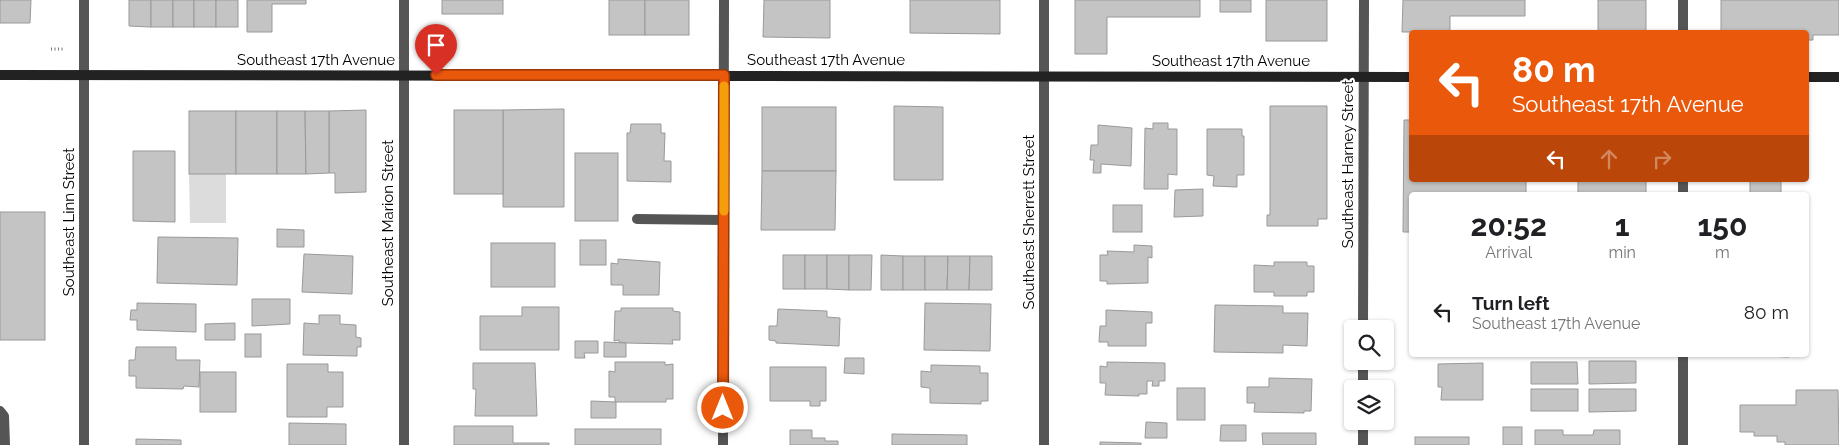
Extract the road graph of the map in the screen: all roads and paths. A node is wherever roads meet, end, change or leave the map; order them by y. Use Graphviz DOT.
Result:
graph roads {
  1 [pos="84,0"];
  2 [pos="404,0"];
  3 [pos="724,0"];
  4 [pos="1044,0"];
  5 [pos="1364,0"];
  6 [pos="1683,0"];
  7 [pos="1683,30"];
  8 [pos="0,75"];
  9 [pos="83,75"];
  10 [pos="403,75"];
  11 [pos="724,75"];
  12 [pos="1044,76"];
  13 [pos="1363,77"];
  14 [pos="1409,77"];
  15 [pos="1809,77"];
  16 [pos="1839,77"];
  17 [pos="637,219"];
  18 [pos="724,220"];
  19 [pos="1363,320"];
  20 [pos="1683,357"];
  21 [pos="0,410"];
  22 [pos="1363,430"];
  23 [pos="5,445"];
  24 [pos="84,445"];
  25 [pos="404,445"];
  26 [pos="723,445"];
  27 [pos="1044,445"];
  28 [pos="1363,445"];
  29 [pos="1683,445"];
  1 -- 9 [label="street, Southeast Linn Street"];
  2 -- 10 [label="street, Southeast Marion Street"];
  3 -- 11 [label="street"];
  4 -- 12 [label="street, Southeast Sherrett Street"];
  5 -- 13 [label="street, Southeast Harney Street"];
  6 -- 7 [label="street"];
  8 -- 9 [label="main road, Southeast 17th Avenue"];
  9 -- 10 [label="main road, Southeast 17th Avenue"];
  9 -- 24 [label="street, Southeast Linn Street"];
  10 -- 11 [label="main road, Southeast 17th Avenue"];
  10 -- 25 [label="street, Southeast Marion Street"];
  11 -- 12 [label="main road, Southeast 17th Avenue"];
  11 -- 18 [label="street"];
  12 -- 13 [label="main road, Southeast 17th Avenue"];
  12 -- 27 [label="street, Southeast Sherrett Street"];
  13 -- 14 [label="main road, Southeast 17th Avenue"];
  13 -- 19 [label="street, Southeast Harney Street"];
  15 -- 16 [label="main road"];
  17 -- 18 [label="street"];
  18 -- 26 [label="street"];
  20 -- 29 [label="street"];
  21 -- 23 [label="street"];
  22 -- 28 [label="street"];
}
